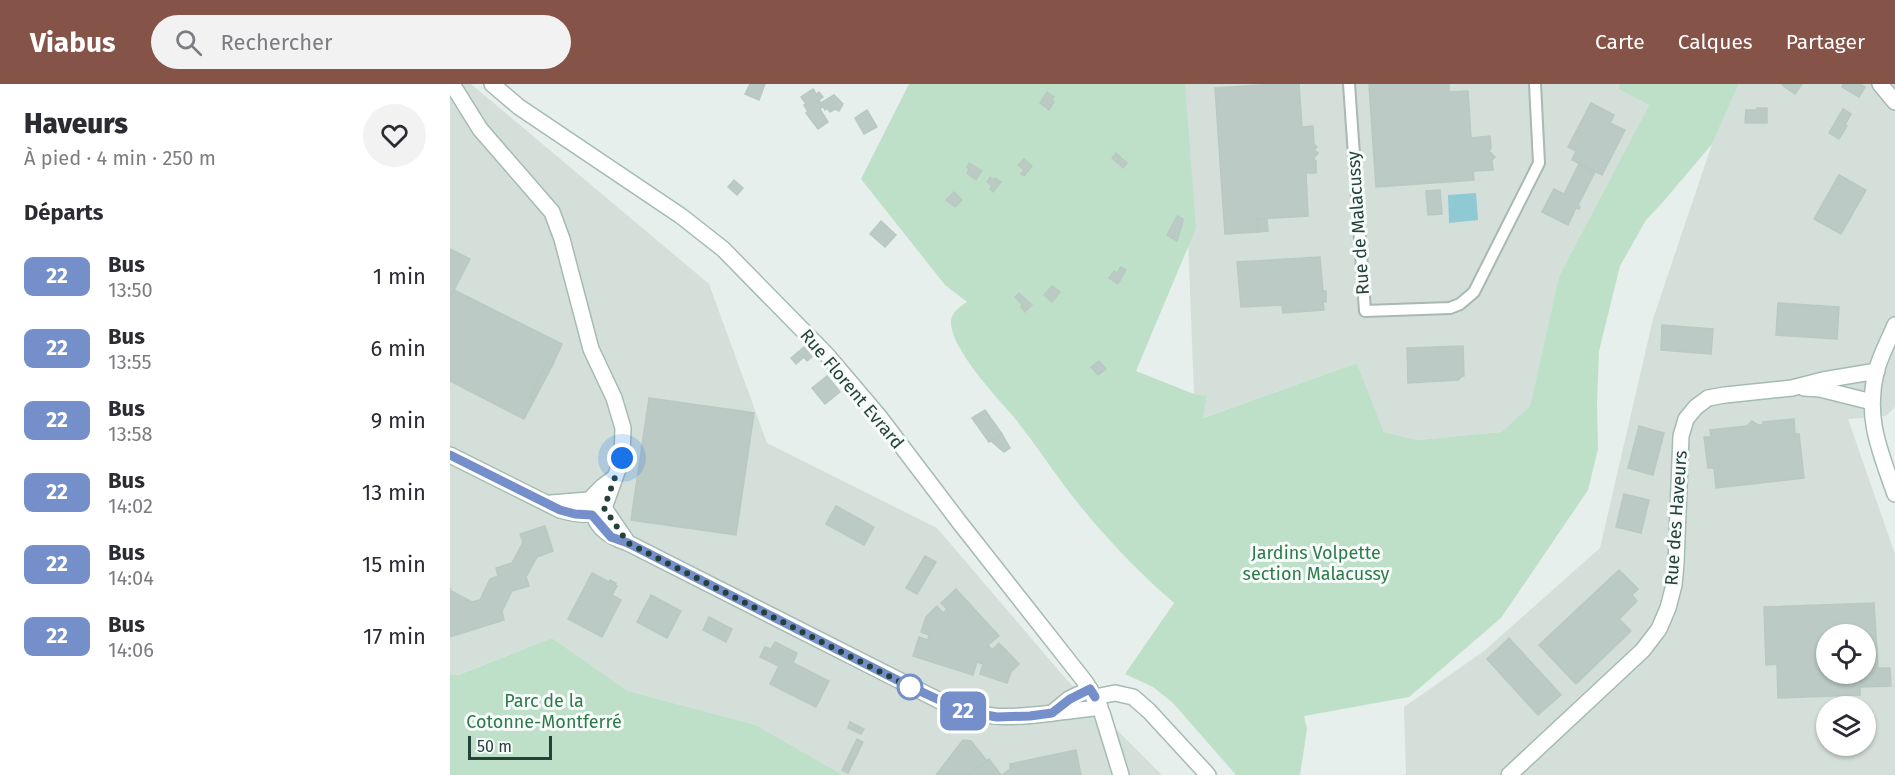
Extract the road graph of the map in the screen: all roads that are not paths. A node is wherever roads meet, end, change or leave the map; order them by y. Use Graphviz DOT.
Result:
graph roads {
  1 [pos="452,84"];
  2 [pos="492,84"];
  3 [pos="1349,84"];
  4 [pos="1535,84"];
  5 [pos="1880,86"];
  6 [pos="1895,102"];
  7 [pos="1895,325"];
  8 [pos="1877,371"];
  9 [pos="1792,388"];
  10 [pos="1872,402"];
  11 [pos="450,454"];
  12 [pos="1895,494"];
  13 [pos="595,508"];
  14 [pos="1095,698"];
  15 [pos="1121,775"];
  16 [pos="1208,775"];
  17 [pos="1509,775"];
  1 -- 13 [label="street"];
  2 -- 14 [label="street, Rue Florent Evrard"];
  3 -- 4 [label="street, Rue de Malacussy"];
  5 -- 6 [label="street"];
  7 -- 8 [label="street"];
  8 -- 9 [label="street, Rue des Haveurs"];
  8 -- 10 [label="street"];
  9 -- 10 [label="street, Rue des Haveurs"];
  9 -- 17 [label="street, Rue des Haveurs"];
  10 -- 12 [label="street"];
  11 -- 13 [label="street"];
  13 -- 14 [label="street"];
  14 -- 15 [label="street, Rue Florent Evrard"];
  14 -- 16 [label="street"];
}
